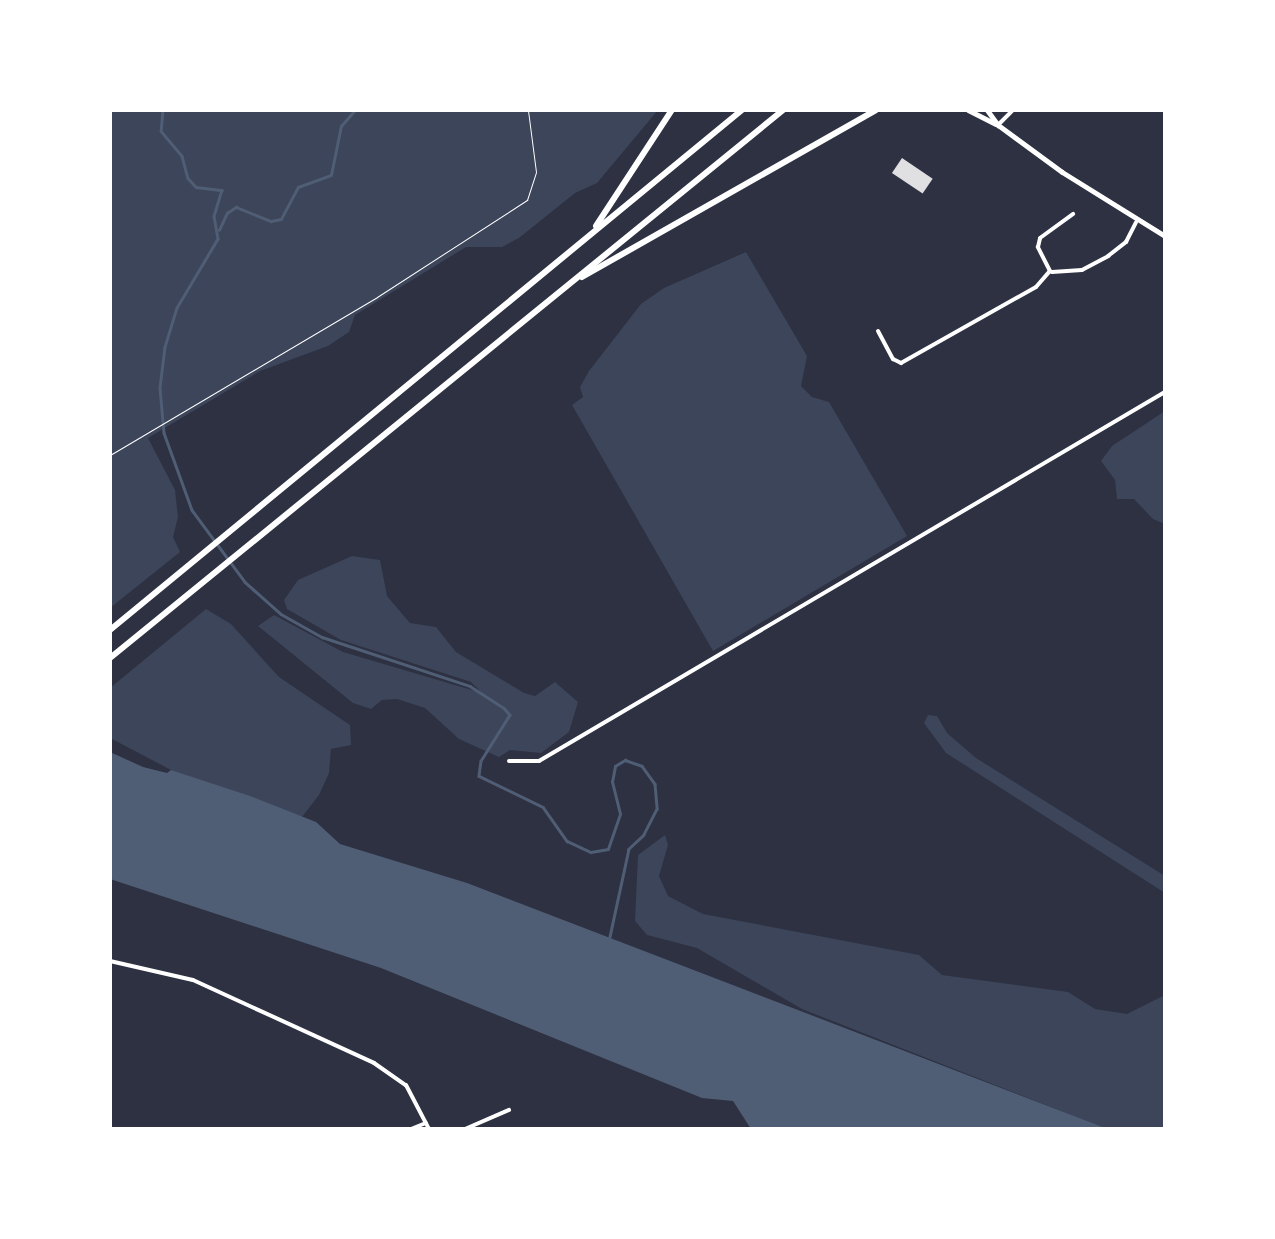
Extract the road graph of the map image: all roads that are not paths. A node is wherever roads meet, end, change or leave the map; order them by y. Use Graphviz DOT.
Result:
graph roads {
  1 [pos="672,110"];
  2 [pos="742,110"];
  3 [pos="783,110"];
  4 [pos="876,110"];
  5 [pos="968,110"];
  6 [pos="987,110"];
  7 [pos="1013,110"];
  8 [pos="998,125"];
  9 [pos="1073,214"];
  10 [pos="1136,222"];
  11 [pos="592,233"];
  12 [pos="1165,236"];
  13 [pos="1050,271"];
  14 [pos="568,285"];
  15 [pos="878,331"];
  16 [pos="1165,392"];
  17 [pos="1064,451"];
  18 [pos="1068,458"];
  19 [pos="110,630"];
  20 [pos="110,658"];
  21 [pos="509,761"];
  22 [pos="110,961"];
  23 [pos="509,1110"];
  24 [pos="427,1126"];
  25 [pos="412,1129"];
  26 [pos="465,1129"];
  1 -- 11 [label="highway"];
  2 -- 11 [label="highway"];
  3 -- 14 [label="highway"];
  4 -- 14 [label="highway"];
  5 -- 8 [label="main road"];
  6 -- 8 [label="main road"];
  7 -- 8 [label="street"];
  8 -- 10 [label="main road"];
  9 -- 13 [label="street"];
  10 -- 12 [label="main road"];
  10 -- 13 [label="street"];
  11 -- 19 [label="highway"];
  13 -- 15 [label="street"];
  14 -- 20 [label="highway"];
  16 -- 17 [label="street"];
  17 -- 18 [label="street"];
  17 -- 21 [label="street"];
  22 -- 24 [label="street"];
  23 -- 26 [label="street"];
  24 -- 25 [label="street"];
}
